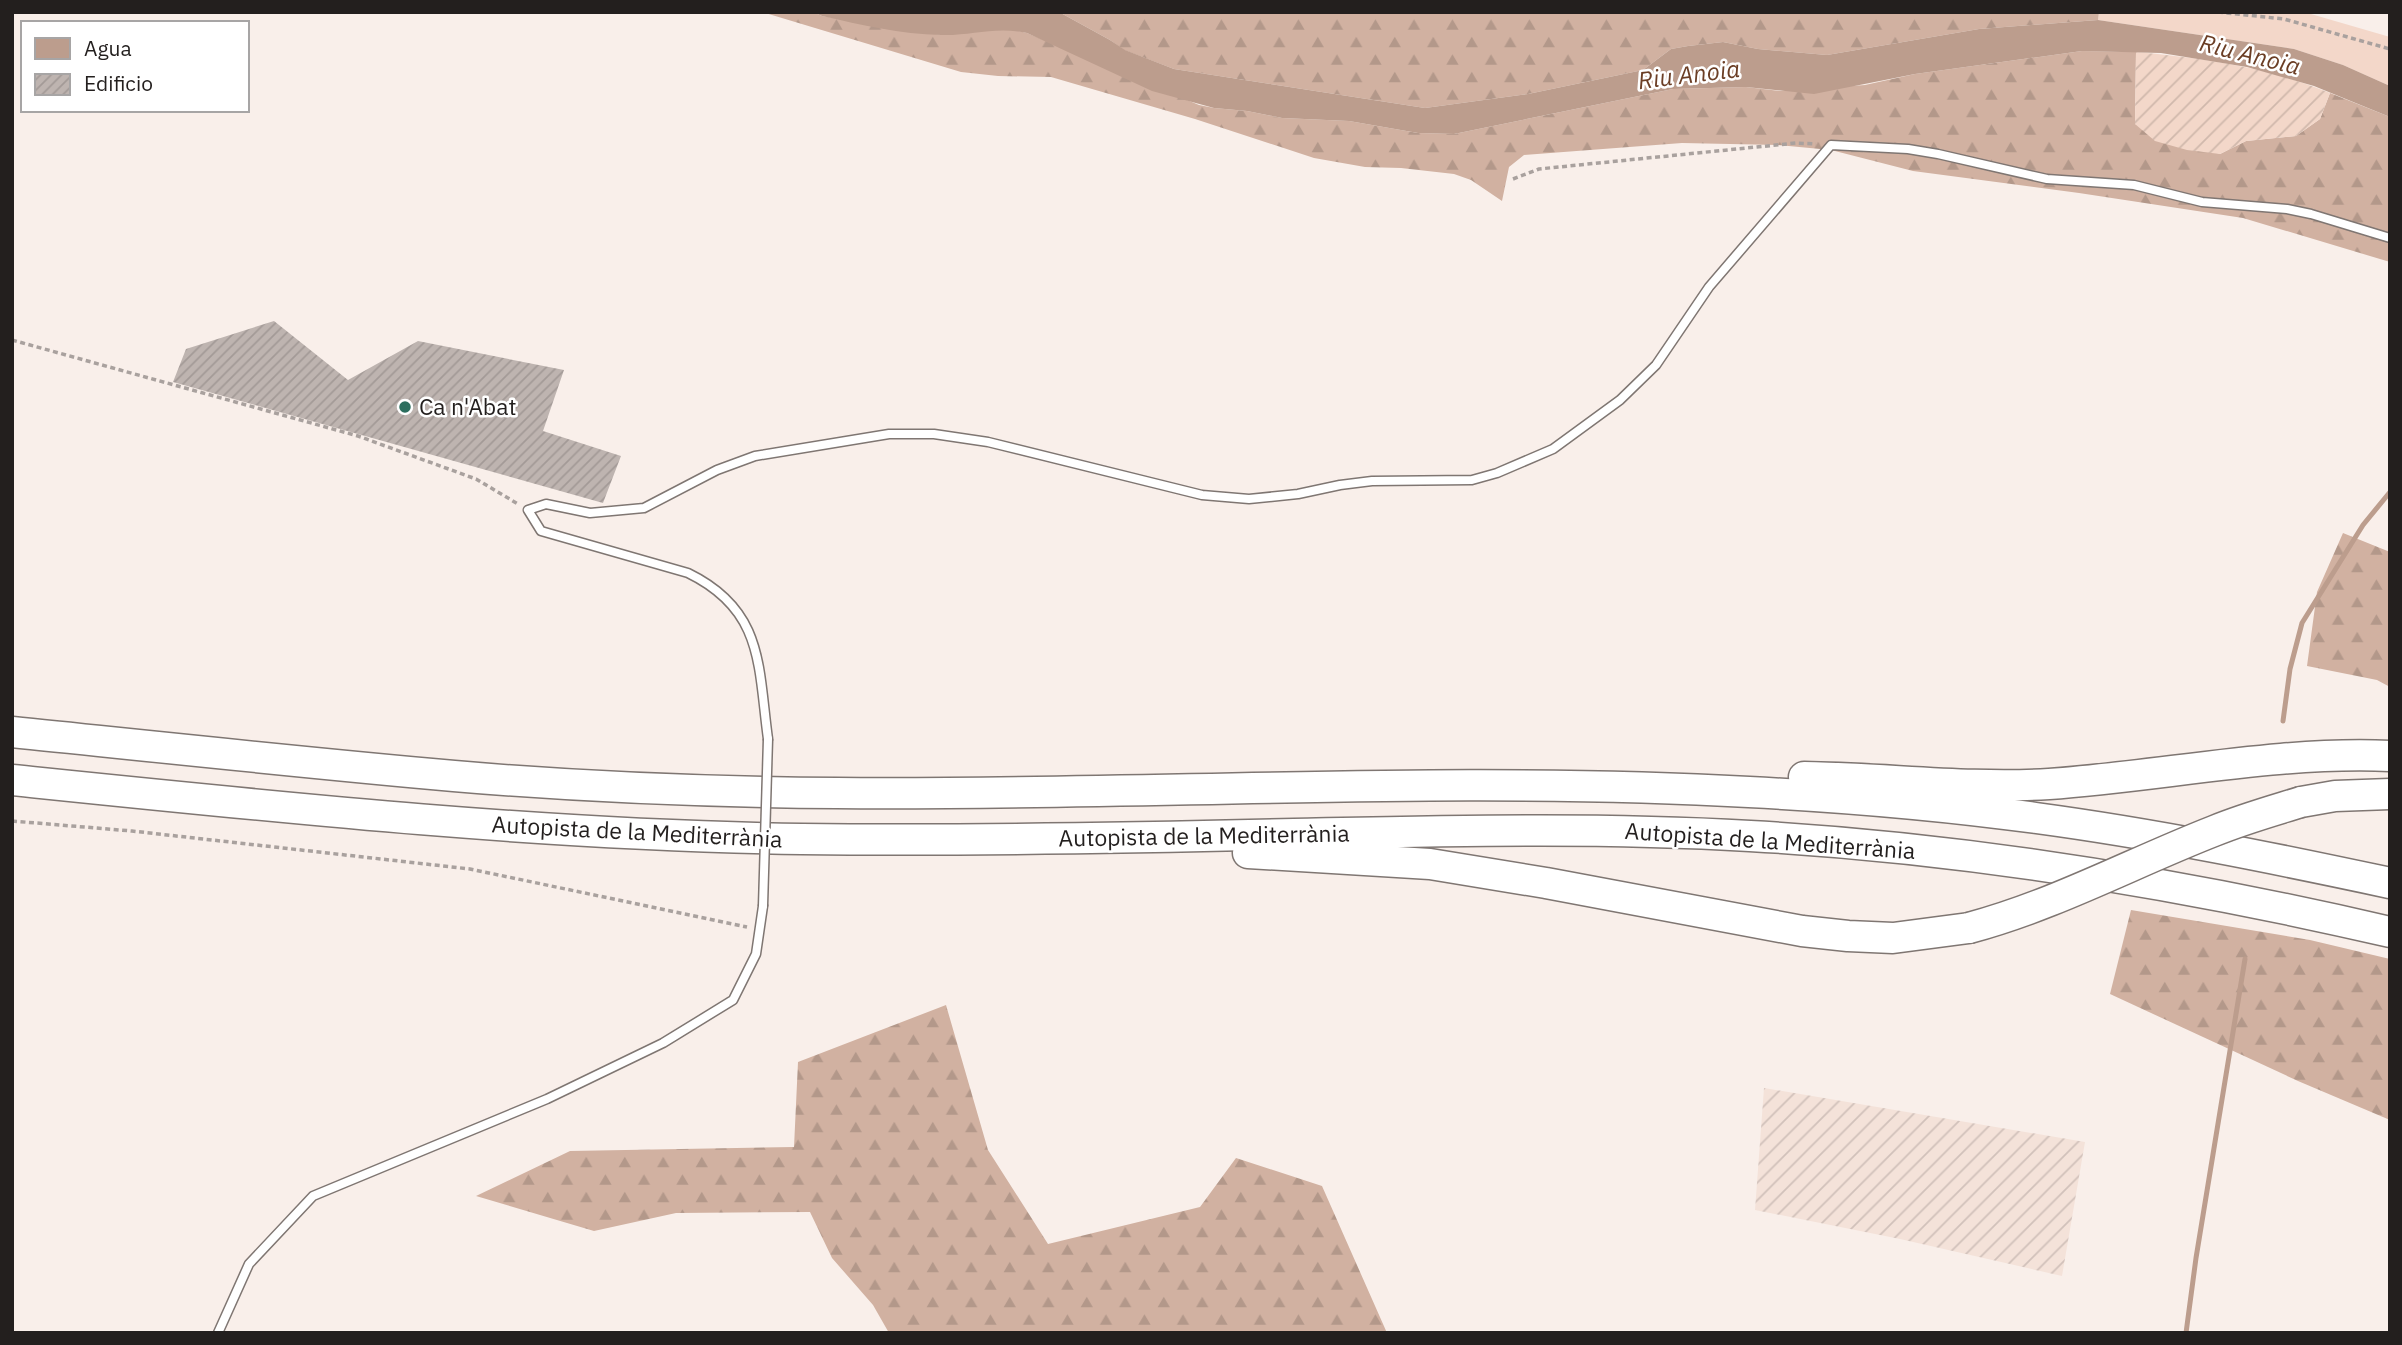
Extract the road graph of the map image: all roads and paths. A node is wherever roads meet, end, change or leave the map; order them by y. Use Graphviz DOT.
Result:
graph roads {
  1 [pos="2218,12"];
  2 [pos="2390,49"];
  3 [pos="1831,145"];
  4 [pos="1513,179"];
  5 [pos="2390,238"];
  6 [pos="12,340"];
  7 [pos="528,510"];
  8 [pos="12,733"];
  9 [pos="2390,756"];
  10 [pos="12,780"];
  11 [pos="1561,786"];
  12 [pos="2390,794"];
  13 [pos="12,821"];
  14 [pos="1034,839"];
  15 [pos="2390,883"];
  16 [pos="760,930"];
  17 [pos="2390,932"];
  18 [pos="218,1333"];
  1 -- 2 [label="path"];
  3 -- 4 [label="path"];
  3 -- 5 [label="lane"];
  3 -- 7 [label="lane"];
  6 -- 7 [label="path"];
  7 -- 16 [label="lane, bridge"];
  8 -- 11 [label="highway, Autopista de la Mediterrània"];
  9 -- 11 [label="highway"];
  10 -- 14 [label="highway, Autopista de la Mediterrània"];
  11 -- 15 [label="highway, Autopista de la Mediterrània"];
  12 -- 14 [label="highway, bridge"];
  13 -- 16 [label="path"];
  14 -- 17 [label="highway, Autopista de la Mediterrània"];
  16 -- 18 [label="lane"];
}
